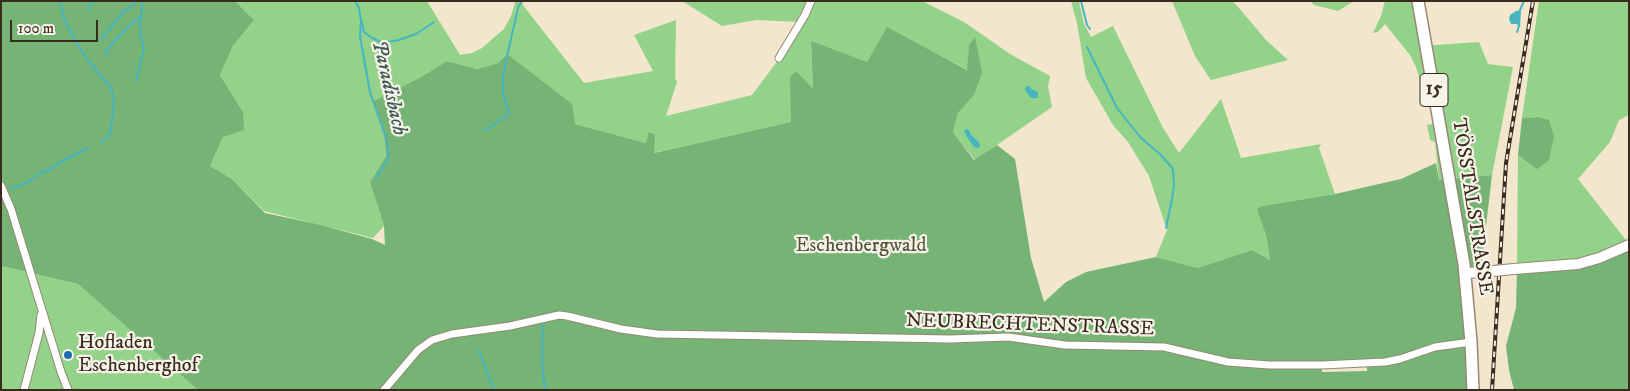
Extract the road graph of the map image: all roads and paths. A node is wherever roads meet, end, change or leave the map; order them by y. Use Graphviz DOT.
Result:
graph roads {
  1 [pos="811,1"];
  2 [pos="1418,1"];
  3 [pos="779,58"];
  4 [pos="1,186"];
  5 [pos="1629,246"];
  6 [pos="1465,273"];
  7 [pos="41,307"];
  8 [pos="1471,342"];
  9 [pos="24,390"];
  10 [pos="68,390"];
  11 [pos="384,390"];
  12 [pos="1473,390"];
  1 -- 3 [label="street"];
  2 -- 6 [label="main road, TÖSSTALSTRASSE / 15"];
  4 -- 7 [label="street"];
  5 -- 6 [label="street, bridge"];
  6 -- 8 [label="main road, TÖSSTALSTRASSE / 15"];
  7 -- 9 [label="street"];
  7 -- 10 [label="street"];
  8 -- 11 [label="street, NEUBRECHTENSTRASSE"];
  8 -- 12 [label="main road, TÖSSTALSTRASSE / 15"];
}
